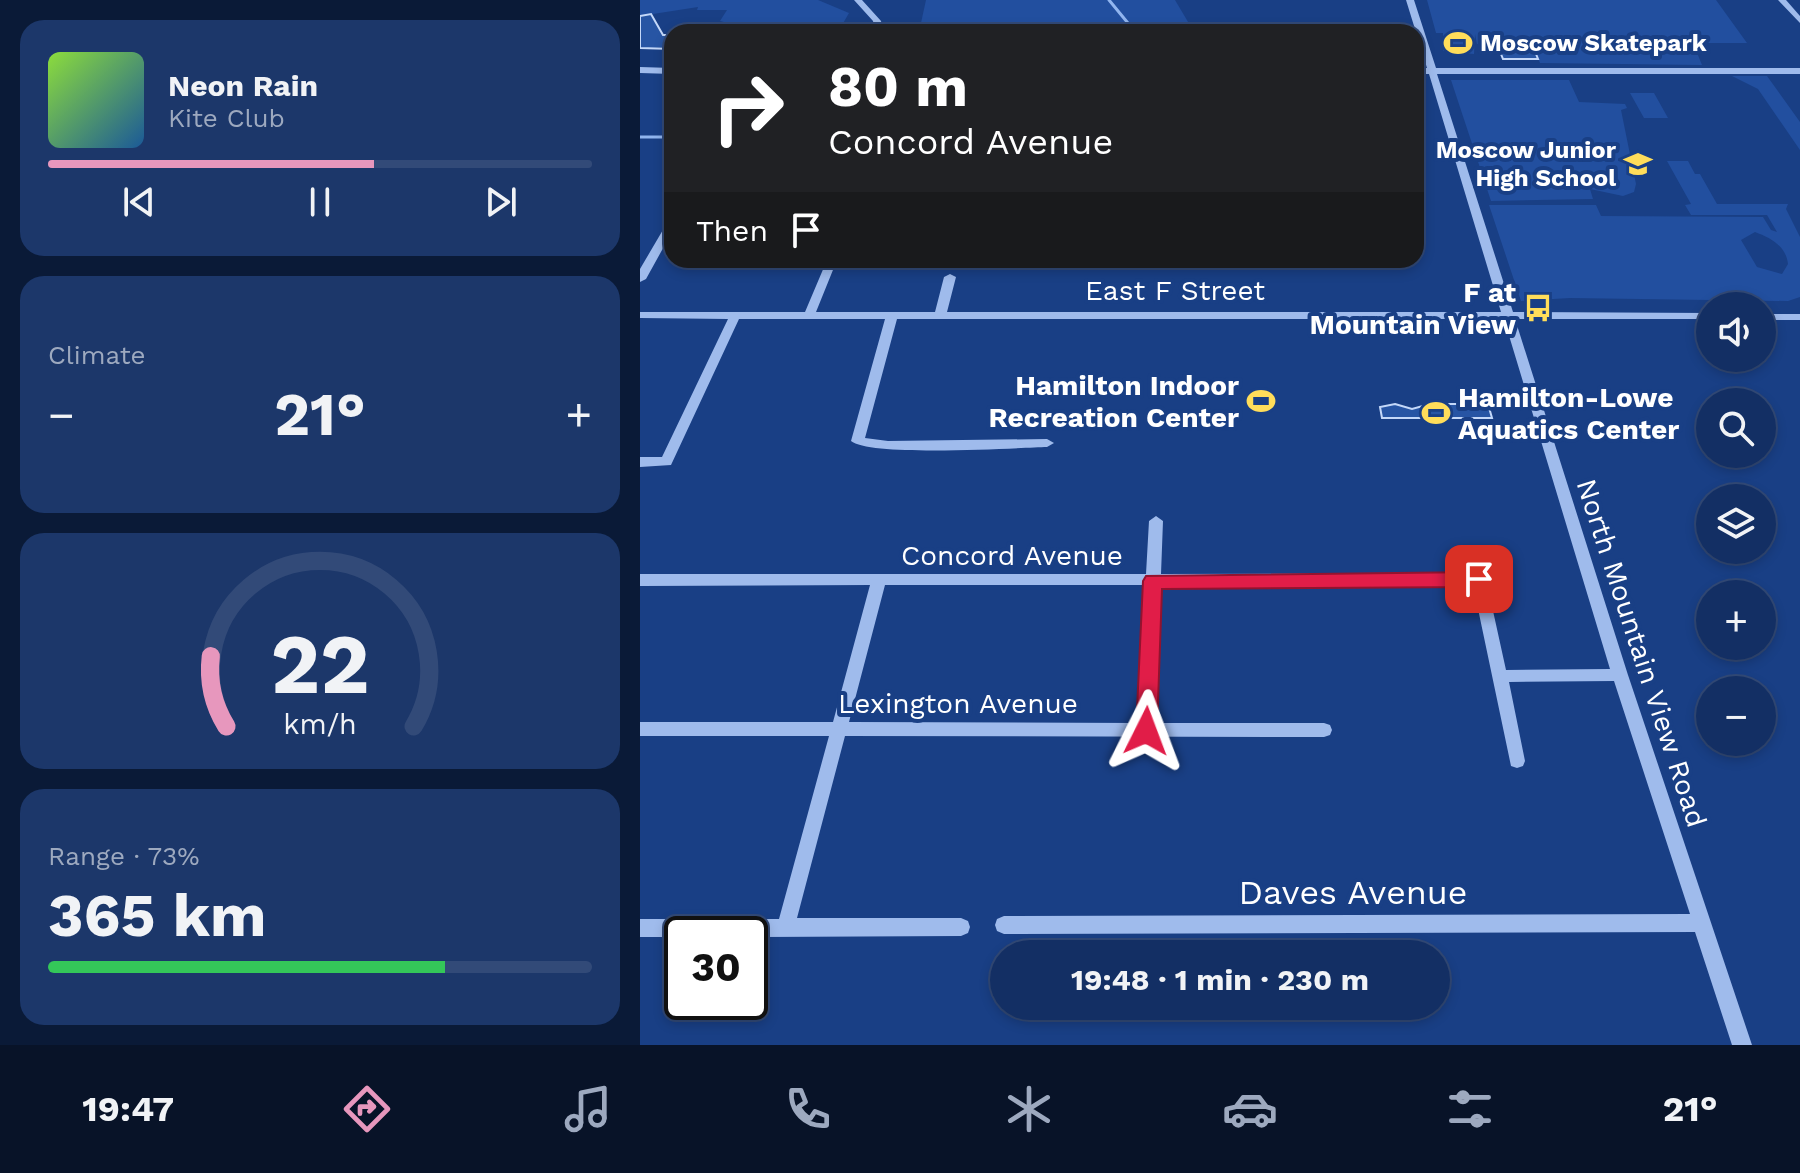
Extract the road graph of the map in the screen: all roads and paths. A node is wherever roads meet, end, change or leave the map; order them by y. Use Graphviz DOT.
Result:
graph roads {
  1 [pos="858,0"];
  2 [pos="1410,0"];
  3 [pos="1782,0"];
  4 [pos="1800,21"];
  5 [pos="878,24"];
  6 [pos="1417,24"];
  7 [pos="1424,45"];
  8 [pos="640,70"];
  9 [pos="664,71"];
  10 [pos="1424,71"];
  11 [pos="1432,71"];
  12 [pos="1800,71"];
  13 [pos="664,237"];
  14 [pos="829,268"];
  15 [pos="950,277"];
  16 [pos="640,279"];
  17 [pos="1508,314"];
  18 [pos="640,315"];
  19 [pos="735,315"];
  20 [pos="809,315"];
  21 [pos="892,315"];
  22 [pos="940,315"];
  23 [pos="1696,316"];
  24 [pos="1776,317"];
  25 [pos="1800,317"];
  26 [pos="1047,443"];
  27 [pos="640,462"];
  28 [pos="1156,521"];
  29 [pos="640,580"];
  30 [pos="879,580"];
  31 [pos="1153,581"];
  32 [pos="1620,675"];
  33 [pos="1499,676"];
  34 [pos="841,728"];
  35 [pos="640,729"];
  36 [pos="1324,730"];
  37 [pos="1146,731"];
  38 [pos="1517,761"];
  39 [pos="1703,923"];
  40 [pos="1004,925"];
  41 [pos="786,926"];
  42 [pos="961,927"];
  43 [pos="640,928"];
  44 [pos="1742,1045"];
  1 -- 5 [label="street"];
  2 -- 6 [label="street, North Mountain View Road"];
  3 -- 4 [label="street"];
  7 -- 11 [label="street, North Mountain View Road"];
  8 -- 9 [label="street"];
  10 -- 11 [label="street"];
  11 -- 12 [label="street"];
  11 -- 17 [label="street, North Mountain View Road"];
  13 -- 16 [label="street"];
  14 -- 20 [label="street"];
  15 -- 22 [label="street"];
  17 -- 22 [label="street, East F Street"];
  17 -- 23 [label="street, East F Street"];
  17 -- 32 [label="street, North Mountain View Road"];
  18 -- 19 [label="street, East F Street"];
  19 -- 20 [label="street, East F Street"];
  19 -- 27 [label="street"];
  20 -- 21 [label="street, East F Street"];
  21 -- 22 [label="street, East F Street"];
  21 -- 26 [label="street"];
  24 -- 25 [label="street"];
  28 -- 31 [label="street"];
  29 -- 30 [label="street, Concord Avenue"];
  30 -- 31 [label="street, Concord Avenue"];
  30 -- 34 [label="street"];
  31 -- 33 [label="street, Concord Avenue"];
  31 -- 37 [label="street"];
  32 -- 33 [label="street"];
  32 -- 39 [label="street, North Mountain View Road"];
  33 -- 38 [label="street"];
  34 -- 35 [label="street, Lexington Avenue"];
  34 -- 37 [label="street, Lexington Avenue"];
  34 -- 41 [label="street"];
  36 -- 37 [label="street, Lexington Avenue"];
  39 -- 40 [label="street, Daves Avenue"];
  39 -- 44 [label="street, North Mountain View Road"];
  41 -- 42 [label="street"];
  41 -- 43 [label="street"];
}
